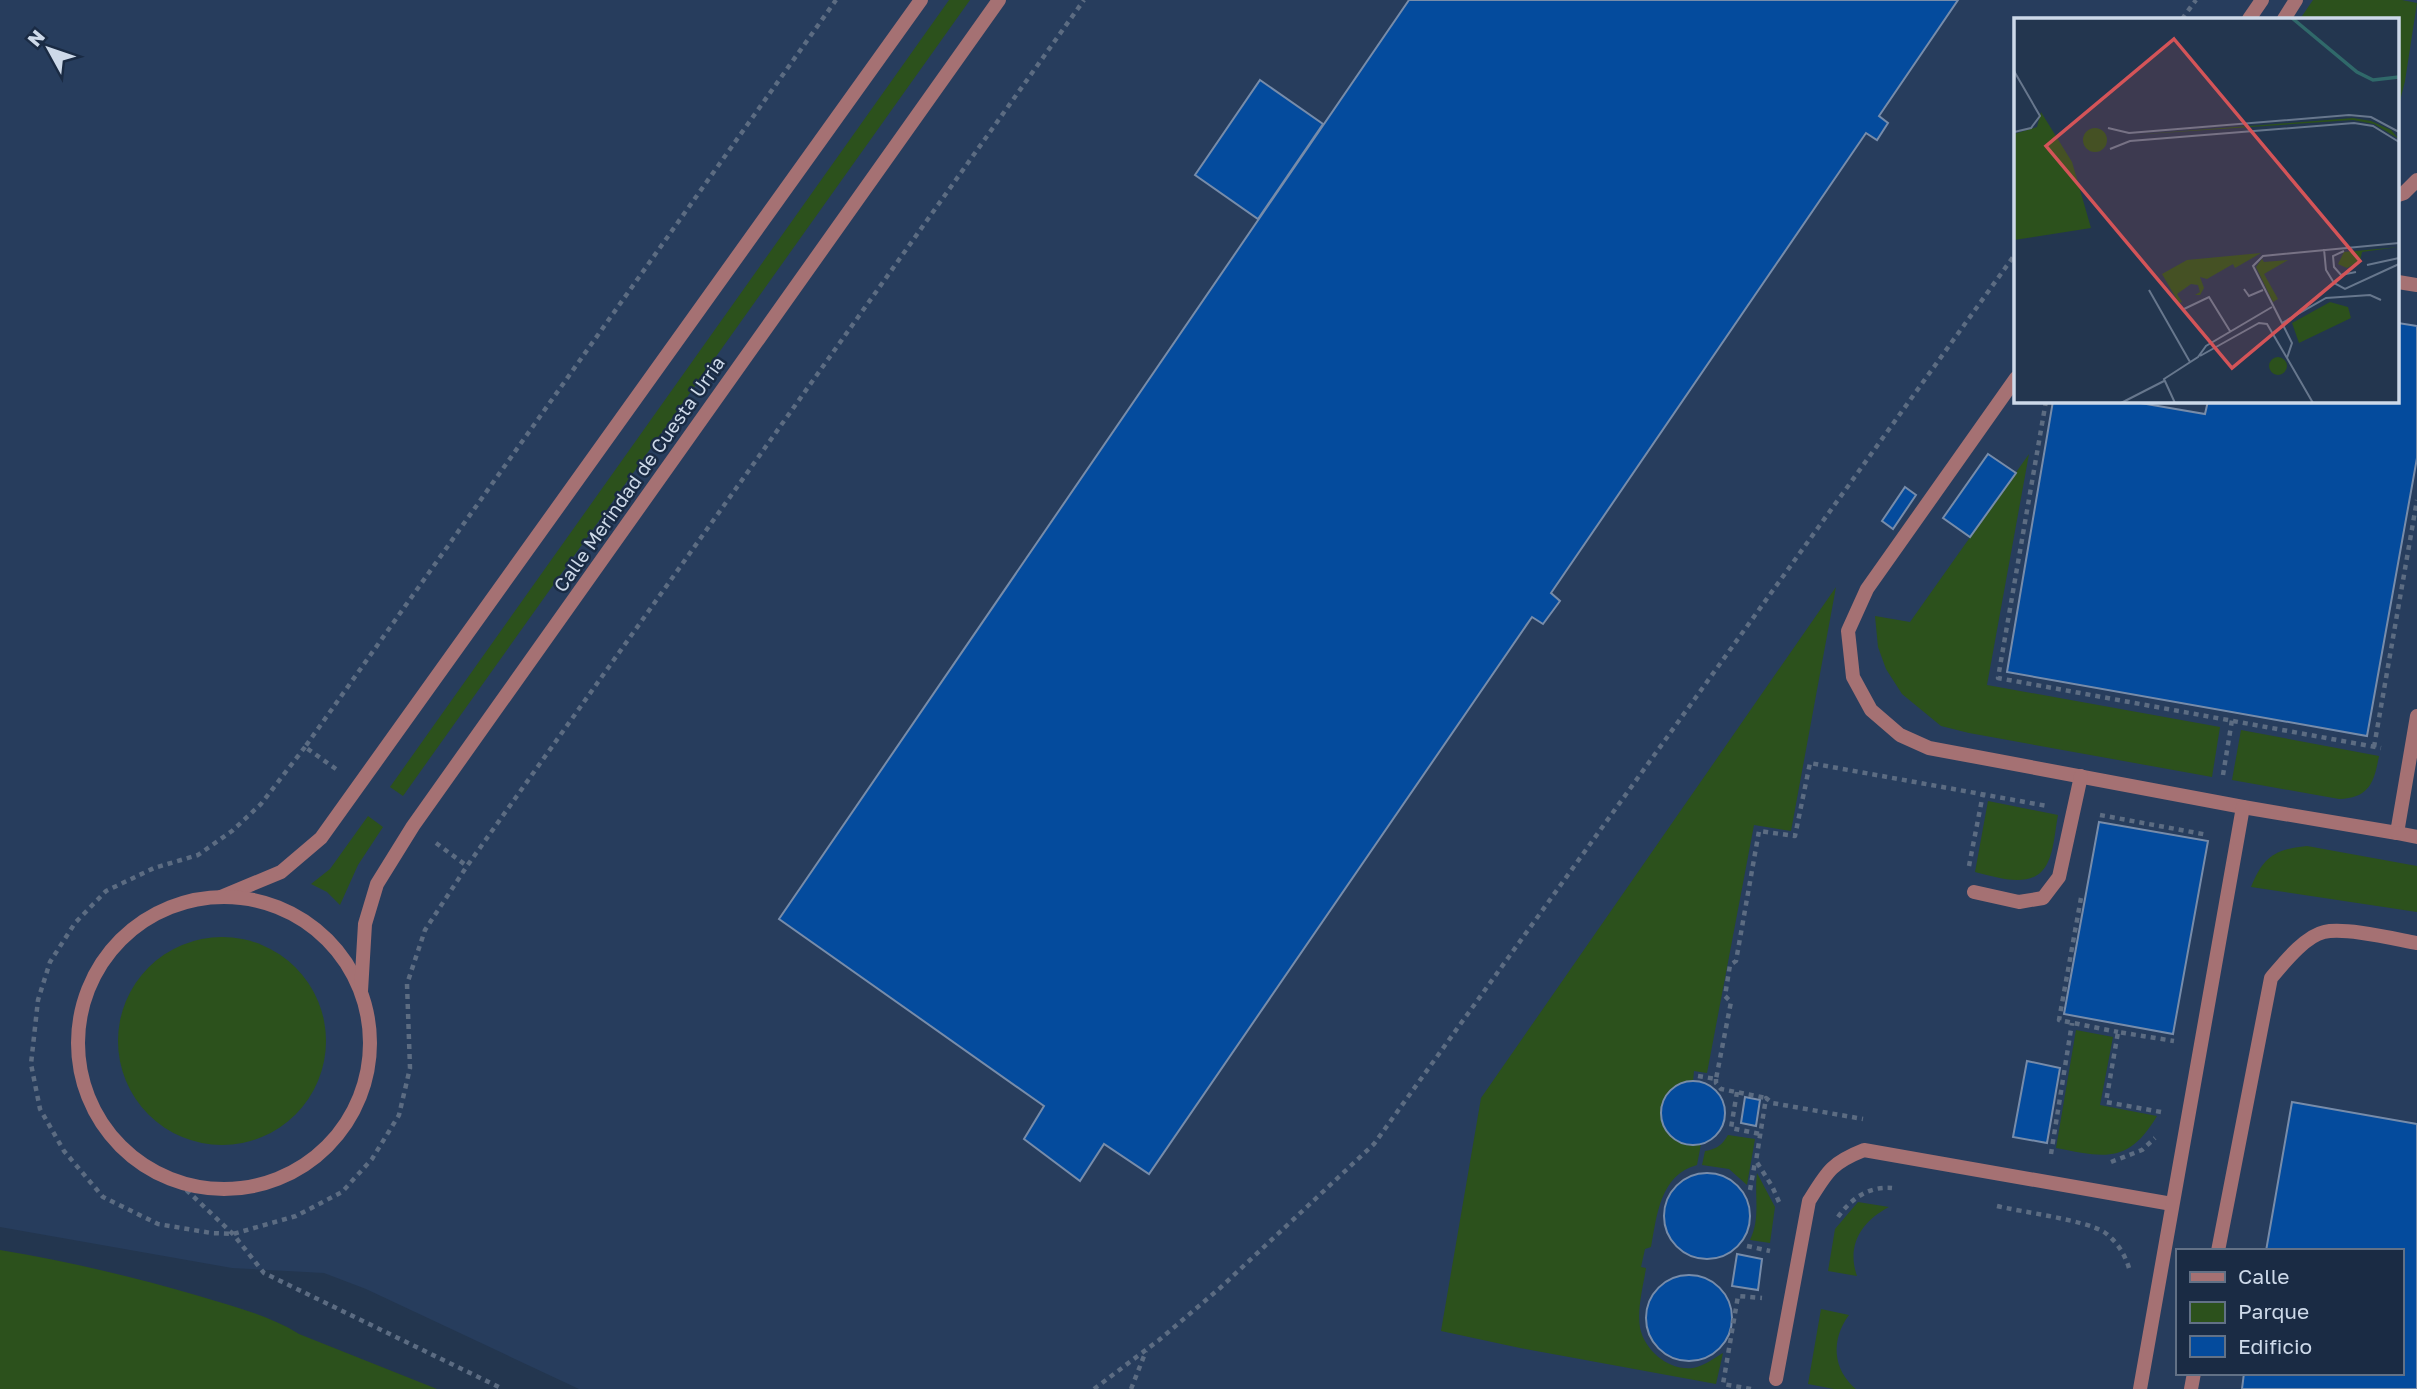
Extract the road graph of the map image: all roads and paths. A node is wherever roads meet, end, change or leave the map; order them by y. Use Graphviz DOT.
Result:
graph roads {
  1 [pos="921,0"];
  2 [pos="999,0"];
  3 [pos="2196,0"];
  4 [pos="2262,0"];
  5 [pos="2296,0"];
  6 [pos="2183,18"];
  7 [pos="2250,18"];
  8 [pos="2285,18"];
  9 [pos="2417,180"];
  10 [pos="2400,194"];
  11 [pos="2014,256"];
  12 [pos="2014,381"];
  13 [pos="2046,402"];
  14 [pos="2417,500"];
  15 [pos="2417,716"];
  16 [pos="2232,720"];
  17 [pos="305,747"];
  18 [pos="2081,776"];
  19 [pos="2222,779"];
  20 [pos="1983,794"];
  21 [pos="2243,807"];
  22 [pos="2396,833"];
  23 [pos="2417,837"];
  24 [pos="467,866"];
  25 [pos="1968,872"];
  26 [pos="1974,892"];
  27 [pos="221,897"];
  28 [pos="2081,897"];
  29 [pos="2417,943"];
  30 [pos="361,991"];
  31 [pos="2071,1023"];
  32 [pos="2118,1032"];
  33 [pos="2178,1042"];
  34 [pos="1716,1079"];
  35 [pos="1737,1092"];
  36 [pos="1766,1098"];
  37 [pos="2165,1113"];
  38 [pos="1760,1133"];
  39 [pos="2050,1154"];
  40 [pos="1756,1161"];
  41 [pos="179,1184"];
  42 [pos="1903,1188"];
  43 [pos="1750,1190"];
  44 [pos="1984,1204"];
  45 [pos="2172,1204"];
  46 [pos="1832,1227"];
  47 [pos="233,1234"];
  48 [pos="1747,1246"];
  49 [pos="2218,1249"];
  50 [pos="1775,1251"];
  51 [pos="2132,1276"];
  52 [pos="1765,1297"];
  53 [pos="1146,1350"];
  54 [pos="1776,1379"];
  55 [pos="503,1389"];
  56 [pos="1094,1389"];
  57 [pos="1131,1389"];
  58 [pos="1751,1389"];
  59 [pos="2140,1389"];
  1 -- 27 [label="street"];
  2 -- 30 [label="street, Calle Merindad de Cuesta Urria"];
  3 -- 6 [label="path"];
  4 -- 7 [label="street"];
  5 -- 8 [label="street"];
  9 -- 10 [label="street"];
  11 -- 53 [label="path"];
  12 -- 18 [label="street"];
  13 -- 16 [label="path"];
  14 -- 16 [label="path"];
  15 -- 22 [label="street"];
  16 -- 19 [label="path"];
  17 -- 47 [label="path"];
  18 -- 21 [label="street"];
  18 -- 26 [label="street"];
  20 -- 25 [label="path"];
  21 -- 22 [label="street"];
  21 -- 45 [label="street"];
  22 -- 23 [label="street"];
  24 -- 47 [label="path"];
  27 -- 30 [label="street"];
  27 -- 41 [label="street"];
  28 -- 31 [label="path"];
  29 -- 49 [label="street"];
  30 -- 41 [label="street"];
  31 -- 32 [label="path"];
  31 -- 39 [label="path"];
  32 -- 33 [label="path"];
  32 -- 37 [label="path"];
  34 -- 35 [label="path"];
  35 -- 36 [label="path"];
  35 -- 38 [label="path"];
  40 -- 43 [label="path"];
  41 -- 47 [label="path"];
  42 -- 46 [label="path"];
  44 -- 51 [label="path"];
  45 -- 54 [label="street"];
  45 -- 59 [label="street"];
  47 -- 55 [label="path"];
  48 -- 50 [label="path"];
  52 -- 58 [label="path"];
  53 -- 56 [label="path"];
  53 -- 57 [label="path"];
}
